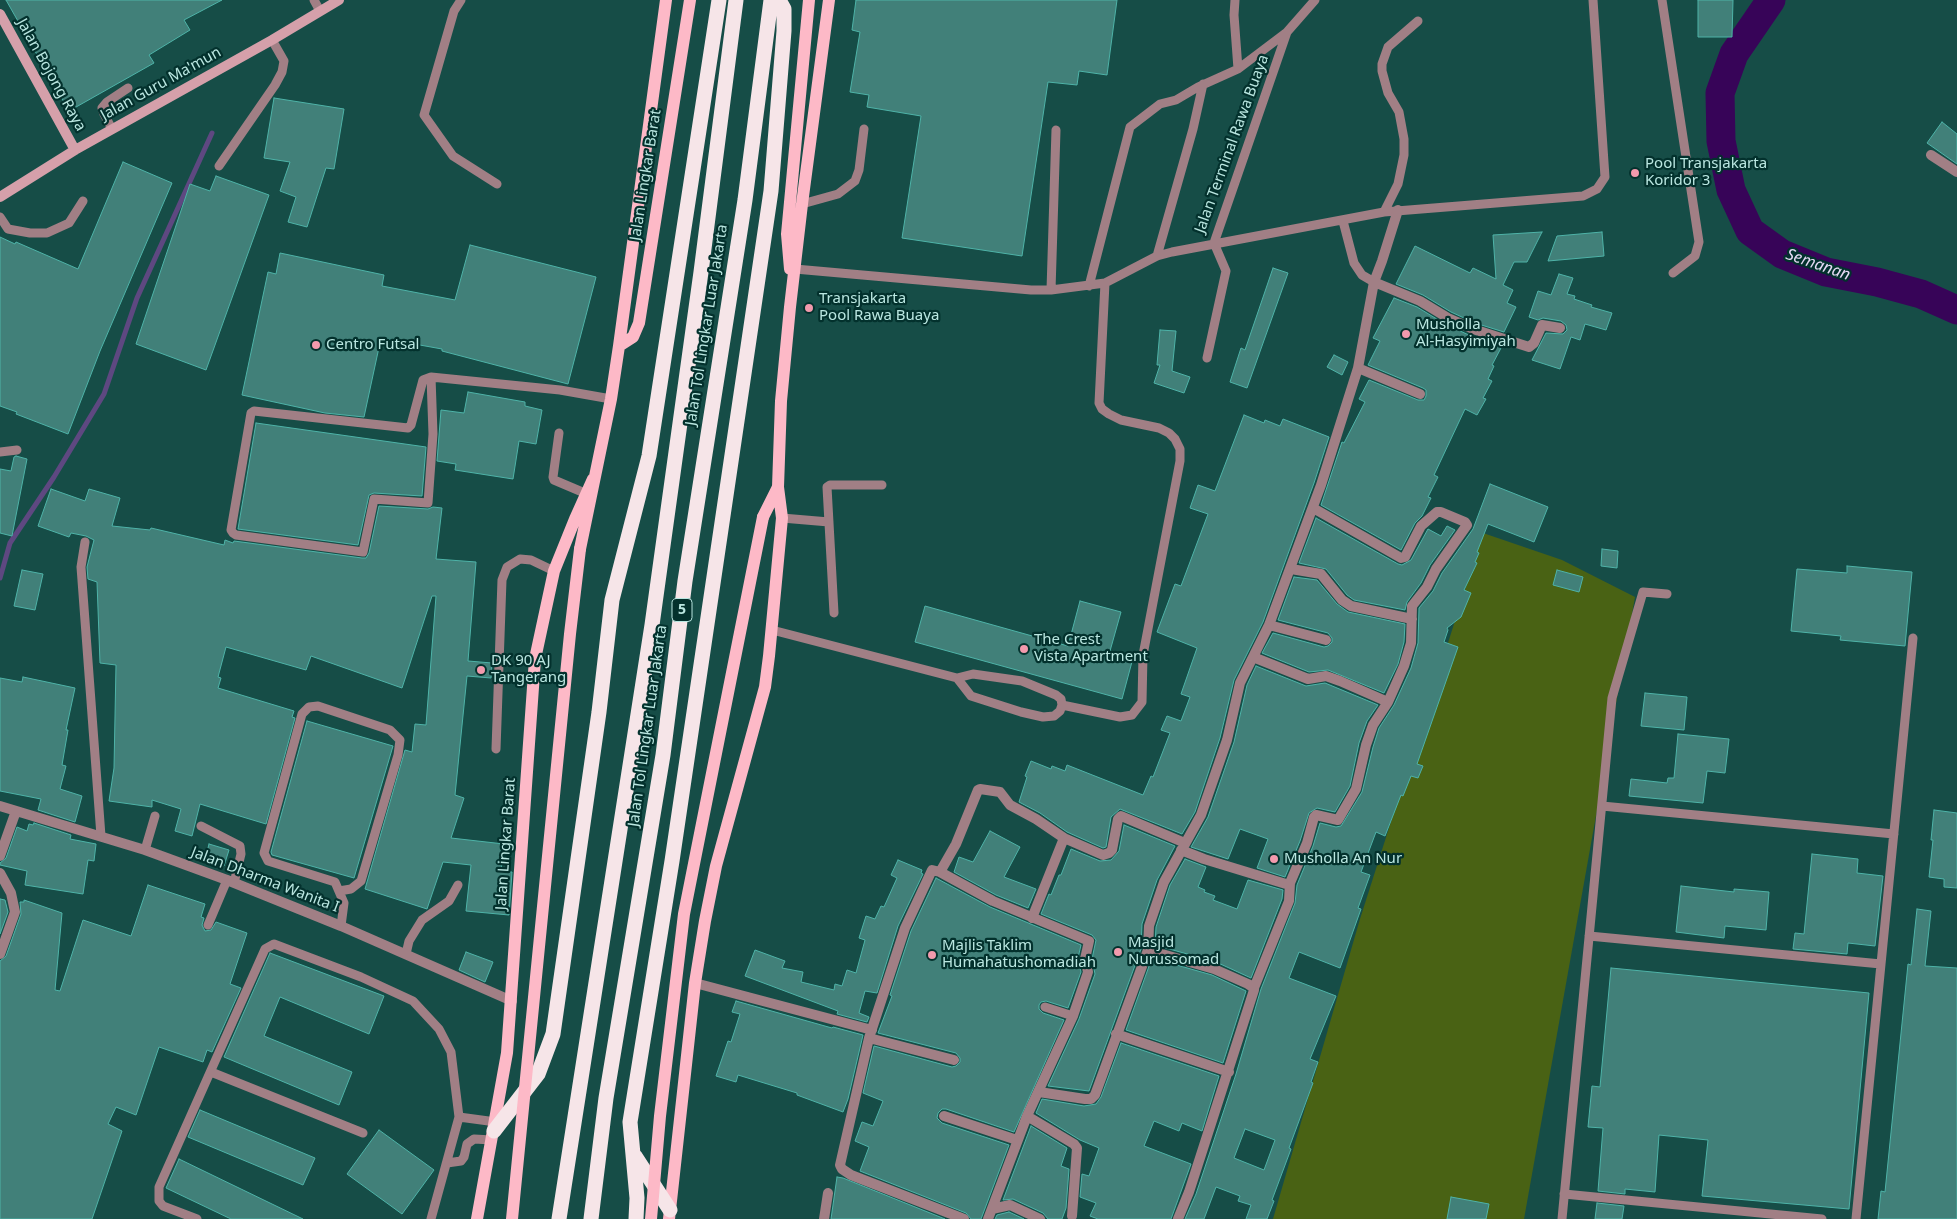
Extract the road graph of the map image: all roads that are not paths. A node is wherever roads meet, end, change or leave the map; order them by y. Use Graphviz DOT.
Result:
graph roads {
  1 [pos="314,0"];
  2 [pos="339,0"];
  3 [pos="461,0"];
  4 [pos="666,0"];
  5 [pos="690,0"];
  6 [pos="719,0"];
  7 [pos="736,0"];
  8 [pos="771,0"];
  9 [pos="780,0"];
  10 [pos="809,0"];
  11 [pos="830,0"];
  12 [pos="1235,0"];
  13 [pos="1315,0"];
  14 [pos="1593,0"];
  15 [pos="1662,0"];
  16 [pos="320,11"];
  17 [pos="0,14"];
  18 [pos="1418,21"];
  19 [pos="1287,32"];
  20 [pos="272,40"];
  21 [pos="1238,69"];
  22 [pos="1203,84"];
  23 [pos="128,88"];
  24 [pos="112,129"];
  25 [pos="864,129"];
  26 [pos="1056,130"];
  27 [pos="75,150"];
  28 [pos="1931,156"];
  29 [pos="219,166"];
  30 [pos="1957,172"];
  31 [pos="497,184"];
  32 [pos="0,197"];
  33 [pos="84,201"];
  34 [pos="802,204"];
  35 [pos="1398,210"];
  36 [pos="1384,212"];
  37 [pos="0,217"];
  38 [pos="1343,221"];
  39 [pos="1214,243"];
  40 [pos="1157,256"];
  41 [pos="794,273"];
  42 [pos="1673,273"];
  43 [pos="1374,282"];
  44 [pos="1105,283"];
  45 [pos="1089,286"];
  46 [pos="1051,290"];
  47 [pos="1560,328"];
  48 [pos="624,343"];
  49 [pos="1207,358"];
  50 [pos="1358,368"];
  51 [pos="431,377"];
  52 [pos="1420,394"];
  53 [pos="611,399"];
  54 [pos="559,433"];
  55 [pos="17,450"];
  56 [pos="0,452"];
  57 [pos="593,479"];
  58 [pos="882,485"];
  59 [pos="778,487"];
  60 [pos="587,494"];
  61 [pos="1312,508"];
  62 [pos="782,518"];
  63 [pos="830,522"];
  64 [pos="85,542"];
  65 [pos="1291,569"];
  66 [pos="554,570"];
  67 [pos="1667,594"];
  68 [pos="834,613"];
  69 [pos="1412,619"];
  70 [pos="1269,625"];
  71 [pos="772,630"];
  72 [pos="1913,638"];
  73 [pos="1326,640"];
  74 [pos="1253,657"];
  75 [pos="957,678"];
  76 [pos="1388,702"];
  77 [pos="1062,705"];
  78 [pos="496,750"];
  79 [pos="0,806"];
  80 [pos="1602,806"];
  81 [pos="16,811"];
  82 [pos="155,816"];
  83 [pos="201,826"];
  84 [pos="1894,834"];
  85 [pos="101,836"];
  86 [pos="1064,838"];
  87 [pos="1183,847"];
  88 [pos="145,850"];
  89 [pos="0,856"];
  90 [pos="940,872"];
  91 [pos="0,873"];
  92 [pos="230,882"];
  93 [pos="1290,883"];
  94 [pos="458,885"];
  95 [pos="339,891"];
  96 [pos="1032,918"];
  97 [pos="208,925"];
  98 [pos="341,926"];
  99 [pos="1589,936"];
  100 [pos="1148,950"];
  101 [pos="0,954"];
  102 [pos="406,954"];
  103 [pos="1881,964"];
  104 [pos="695,982"];
  105 [pos="1254,988"];
  106 [pos="512,1001"];
  107 [pos="1045,1006"];
  108 [pos="1073,1016"];
  109 [pos="871,1034"];
  110 [pos="1116,1034"];
  111 [pos="954,1060"];
  112 [pos="211,1072"];
  113 [pos="1229,1072"];
  114 [pos="1039,1092"];
  115 [pos="944,1116"];
  116 [pos="1027,1116"];
  117 [pos="459,1117"];
  118 [pos="494,1131"];
  119 [pos="363,1133"];
  120 [pos="1017,1140"];
  121 [pos="633,1153"];
  122 [pos="447,1163"];
  123 [pos="828,1193"];
  124 [pos="1564,1194"];
  125 [pos="670,1214"];
  126 [pos="990,1214"];
  127 [pos="1075,1218"];
  128 [pos="196,1219"];
  129 [pos="431,1219"];
  130 [pos="477,1219"];
  131 [pos="512,1219"];
  132 [pos="559,1219"];
  133 [pos="591,1219"];
  134 [pos="636,1219"];
  135 [pos="651,1219"];
  136 [pos="824,1219"];
  137 [pos="964,1219"];
  138 [pos="1040,1219"];
  139 [pos="1178,1219"];
  140 [pos="1562,1219"];
  141 [pos="1822,1219"];
  142 [pos="1856,1219"];
  1 -- 16 [label="lane"];
  2 -- 16 [label="street, Jalan Guru Ma'mun"];
  3 -- 31 [label="lane"];
  4 -- 48 [label="main road, Jalan Lingkar Barat"];
  5 -- 48 [label="main road, Jalan Lingkar Barat"];
  6 -- 118 [label="highway"];
  7 -- 132 [label="highway, Jalan Tol Lingkar Luar Jakarta / 5"];
  8 -- 133 [label="highway, Jalan Tol Lingkar Luar Jakarta / 5"];
  9 -- 121 [label="highway"];
  10 -- 41 [label="main road"];
  11 -- 34 [label="main road"];
  12 -- 21 [label="lane"];
  13 -- 19 [label="lane, Jalan Terminal Rawa Buaya"];
  14 -- 35 [label="lane"];
  15 -- 42 [label="lane"];
  16 -- 20 [label="street, Jalan Guru Ma'mun"];
  17 -- 27 [label="street, Jalan Bojong Raya"];
  18 -- 36 [label="lane"];
  19 -- 21 [label="lane"];
  19 -- 39 [label="lane, Jalan Terminal Rawa Buaya"];
  20 -- 24 [label="street, Jalan Guru Ma'mun"];
  20 -- 29 [label="lane"];
  21 -- 22 [label="lane"];
  22 -- 40 [label="lane"];
  22 -- 45 [label="lane"];
  23 -- 24 [label="lane"];
  24 -- 27 [label="street, Jalan Guru Ma'mun"];
  25 -- 34 [label="lane"];
  26 -- 46 [label="lane"];
  27 -- 32 [label="street, Jalan Guru Ma'mun"];
  28 -- 30 [label="street"];
  33 -- 37 [label="lane"];
  34 -- 41 [label="main road"];
  35 -- 36 [label="lane"];
  35 -- 43 [label="street"];
  36 -- 38 [label="lane"];
  38 -- 39 [label="lane"];
  38 -- 43 [label="lane"];
  39 -- 40 [label="lane, Jalan Terminal Rawa Buaya"];
  39 -- 49 [label="lane"];
  40 -- 44 [label="lane, Jalan Terminal Rawa Buaya"];
  41 -- 46 [label="lane, Jalan Terminal Rawa Buaya"];
  41 -- 59 [label="main road"];
  43 -- 47 [label="street"];
  43 -- 50 [label="street"];
  44 -- 45 [label="lane, Jalan Terminal Rawa Buaya"];
  44 -- 77 [label="lane"];
  45 -- 46 [label="lane, Jalan Terminal Rawa Buaya"];
  48 -- 53 [label="main road, Jalan Lingkar Barat"];
  50 -- 52 [label="street"];
  50 -- 61 [label="street"];
  51 -- 51 [label="lane"];
  51 -- 53 [label="lane"];
  53 -- 57 [label="main road, Jalan Lingkar Barat"];
  54 -- 60 [label="lane"];
  55 -- 56 [label="lane"];
  57 -- 60 [label="main road, Jalan Lingkar Barat"];
  57 -- 131 [label="main road, Jalan Lingkar Barat, bridge"];
  58 -- 63 [label="lane"];
  59 -- 62 [label="main road"];
  59 -- 135 [label="main road, bridge"];
  60 -- 66 [label="main road, Jalan Lingkar Barat"];
  61 -- 65 [label="street"];
  61 -- 69 [label="street"];
  62 -- 63 [label="lane"];
  62 -- 71 [label="main road"];
  63 -- 68 [label="lane"];
  64 -- 85 [label="lane"];
  65 -- 69 [label="street"];
  65 -- 70 [label="street"];
  66 -- 78 [label="lane"];
  66 -- 106 [label="main road, Jalan Lingkar Barat"];
  67 -- 80 [label="lane"];
  69 -- 76 [label="street"];
  70 -- 73 [label="street"];
  70 -- 74 [label="street"];
  71 -- 75 [label="lane"];
  71 -- 104 [label="main road"];
  72 -- 84 [label="lane"];
  74 -- 76 [label="street"];
  74 -- 87 [label="street"];
  75 -- 77 [label="lane"];
  75 -- 77 [label="lane"];
  76 -- 93 [label="street"];
  79 -- 81 [label="street, Jalan Dharma Wanita I"];
  80 -- 84 [label="lane"];
  80 -- 99 [label="lane"];
  81 -- 85 [label="street, Jalan Dharma Wanita I"];
  81 -- 89 [label="street"];
  82 -- 88 [label="lane"];
  83 -- 92 [label="lane"];
  84 -- 103 [label="lane"];
  85 -- 88 [label="street, Jalan Dharma Wanita I"];
  86 -- 87 [label="street"];
  86 -- 90 [label="street"];
  86 -- 96 [label="street"];
  87 -- 93 [label="street"];
  87 -- 100 [label="street"];
  88 -- 92 [label="street, Jalan Dharma Wanita I"];
  90 -- 96 [label="street"];
  90 -- 109 [label="street"];
  91 -- 101 [label="street"];
  92 -- 97 [label="lane"];
  92 -- 98 [label="street, Jalan Dharma Wanita I"];
  93 -- 105 [label="street"];
  94 -- 102 [label="lane"];
  95 -- 95 [label="lane"];
  95 -- 98 [label="lane"];
  96 -- 108 [label="street"];
  98 -- 102 [label="street, Jalan Dharma Wanita I"];
  99 -- 103 [label="lane"];
  99 -- 124 [label="lane"];
  100 -- 105 [label="street"];
  100 -- 110 [label="street"];
  102 -- 106 [label="street, Jalan Dharma Wanita I"];
  103 -- 142 [label="lane"];
  104 -- 109 [label="street"];
  104 -- 125 [label="main road"];
  105 -- 113 [label="street"];
  106 -- 118 [label="main road, Jalan Lingkar Barat"];
  107 -- 108 [label="lane"];
  108 -- 114 [label="street"];
  109 -- 111 [label="street"];
  109 -- 137 [label="street"];
  110 -- 113 [label="street"];
  110 -- 114 [label="street"];
  112 -- 117 [label="lane"];
  112 -- 119 [label="lane"];
  112 -- 128 [label="lane"];
  113 -- 139 [label="street"];
  114 -- 116 [label="street"];
  115 -- 120 [label="street"];
  116 -- 120 [label="street"];
  116 -- 127 [label="street"];
  117 -- 118 [label="lane"];
  117 -- 122 [label="lane"];
  118 -- 122 [label="lane"];
  118 -- 130 [label="main road, Jalan Lingkar Barat"];
  120 -- 126 [label="street"];
  121 -- 125 [label="highway"];
  121 -- 134 [label="highway"];
  122 -- 129 [label="lane"];
  123 -- 136 [label="street"];
  124 -- 140 [label="lane"];
  124 -- 141 [label="lane"];
  126 -- 138 [label="street"];
}
